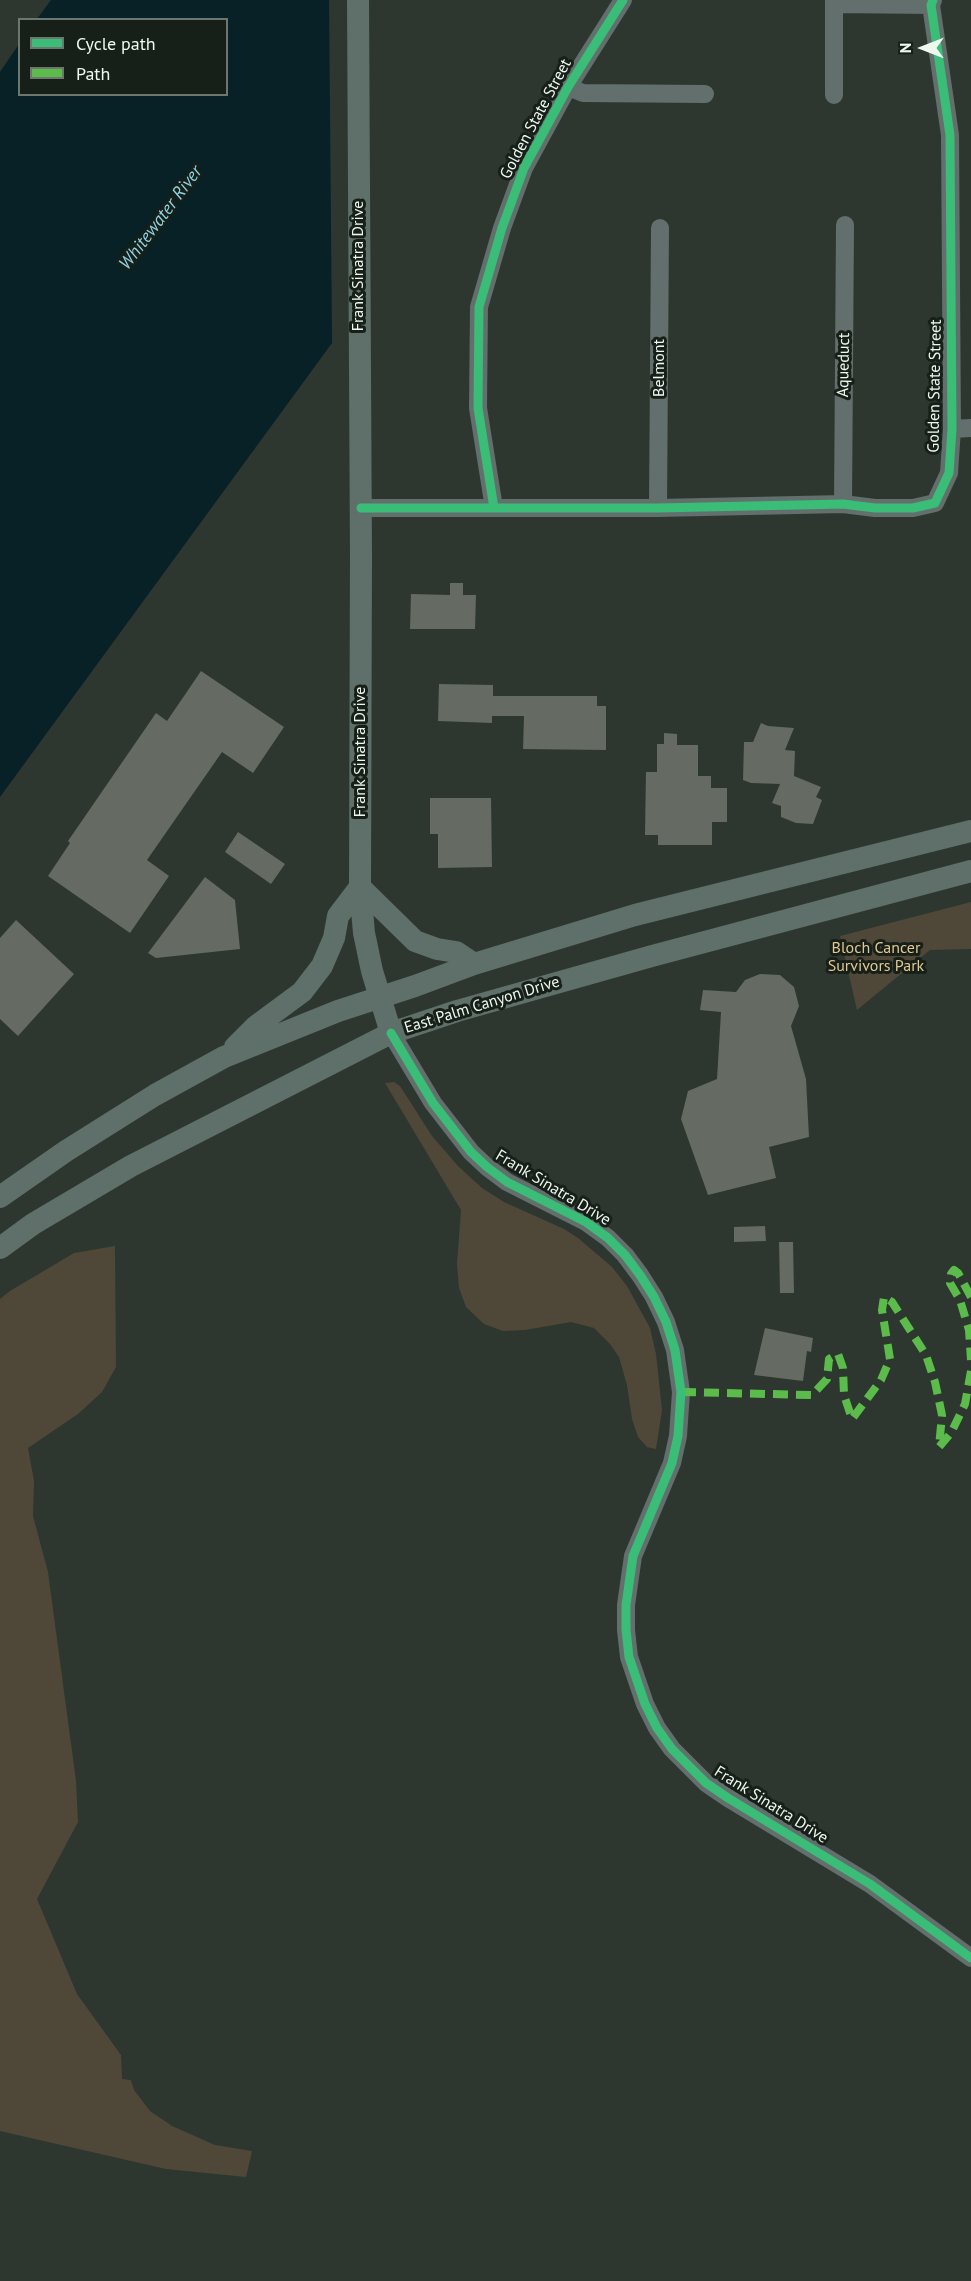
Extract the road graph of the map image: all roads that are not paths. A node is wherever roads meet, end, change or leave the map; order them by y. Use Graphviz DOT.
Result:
graph roads {
  1 [pos="358,0"];
  2 [pos="622,0"];
  3 [pos="834,2"];
  4 [pos="932,3"];
  5 [pos="568,87"];
  6 [pos="705,94"];
  7 [pos="834,95"];
  8 [pos="845,225"];
  9 [pos="660,228"];
  10 [pos="971,428"];
  11 [pos="952,429"];
  12 [pos="843,504"];
  13 [pos="361,508"];
  14 [pos="494,508"];
  15 [pos="658,508"];
  16 [pos="971,831"];
  17 [pos="971,871"];
  18 [pos="360,887"];
  19 [pos="474,964"];
  20 [pos="379,997"];
  21 [pos="391,1033"];
  22 [pos="224,1057"];
  23 [pos="0,1197"];
  24 [pos="0,1248"];
  25 [pos="971,1958"];
  1 -- 13 [label="main road, Frank Sinatra Drive"];
  2 -- 5 [label="street, Golden State Street"];
  3 -- 4 [label="street"];
  3 -- 7 [label="street"];
  4 -- 11 [label="street, Golden State Street"];
  5 -- 6 [label="street"];
  5 -- 14 [label="street, Golden State Street"];
  8 -- 12 [label="street, Aqueduct"];
  9 -- 15 [label="street, Belmont"];
  10 -- 11 [label="street"];
  11 -- 12 [label="street, Golden State Street"];
  12 -- 15 [label="street, Golden State Street"];
  13 -- 14 [label="street, Golden State Street"];
  13 -- 18 [label="main road, Frank Sinatra Drive"];
  14 -- 15 [label="street, Golden State Street"];
  16 -- 19 [label="main road"];
  17 -- 21 [label="main road, East Palm Canyon Drive"];
  18 -- 19 [label="main road"];
  18 -- 20 [label="main road, Frank Sinatra Drive"];
  18 -- 22 [label="main road"];
  19 -- 20 [label="main road"];
  20 -- 21 [label="main road, Frank Sinatra Drive"];
  20 -- 22 [label="main road"];
  21 -- 24 [label="main road, East Palm Canyon Drive"];
  21 -- 25 [label="street, Frank Sinatra Drive"];
  22 -- 23 [label="main road"];
}
